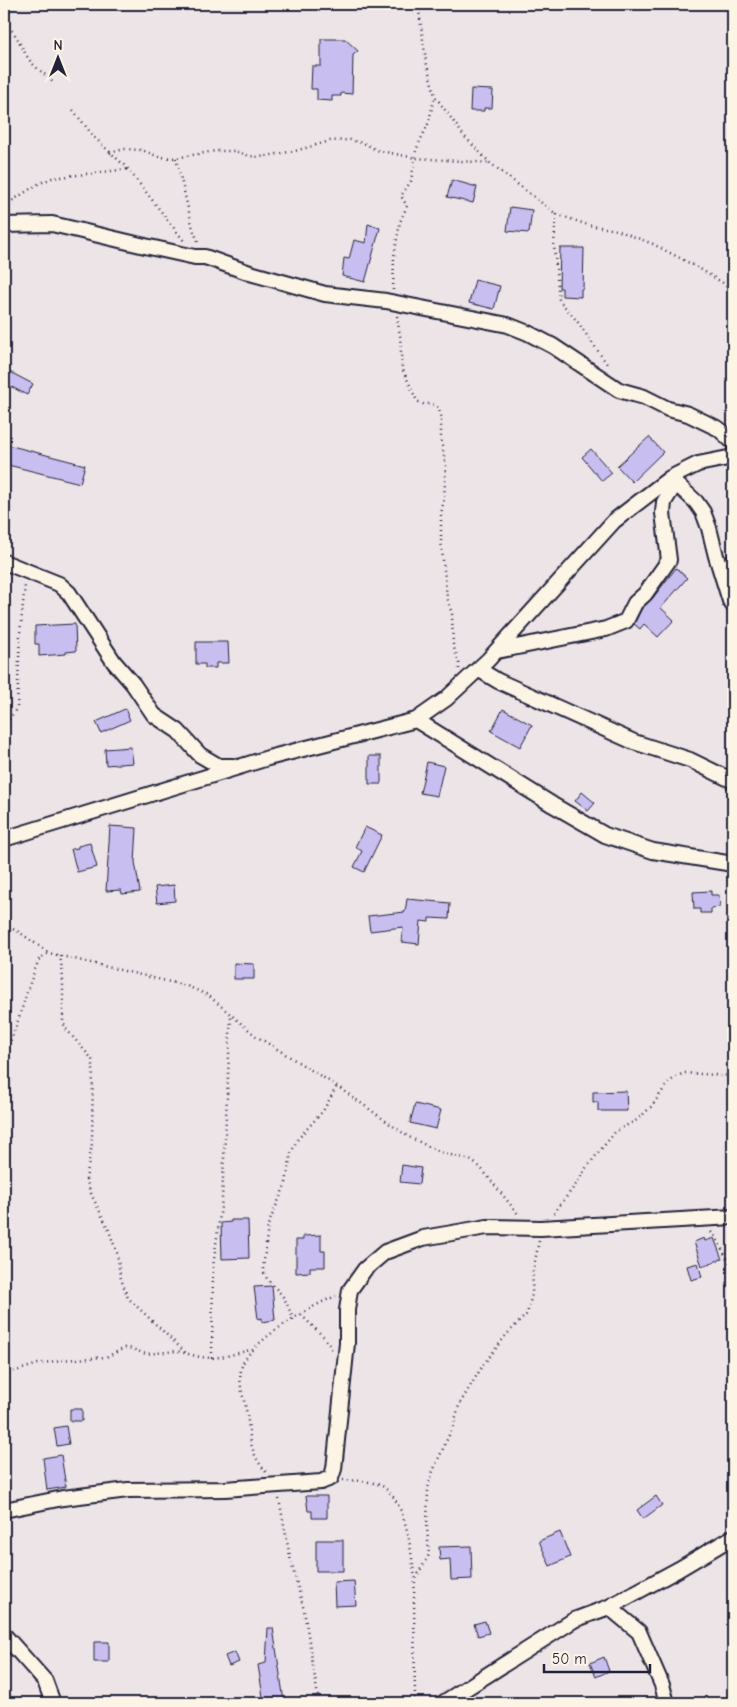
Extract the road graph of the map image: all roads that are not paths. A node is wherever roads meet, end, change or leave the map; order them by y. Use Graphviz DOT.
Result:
graph roads {
  1 [pos="4,225"];
  2 [pos="733,442"];
  3 [pos="733,457"];
  4 [pos="673,480"];
  5 [pos="733,557"];
  6 [pos="4,562"];
  7 [pos="720,568"];
  8 [pos="733,605"];
  9 [pos="497,651"];
  10 [pos="478,669"];
  11 [pos="416,720"];
  12 [pos="242,766"];
  13 [pos="733,781"];
  14 [pos="4,840"];
  15 [pos="733,864"];
  16 [pos="733,1217"];
  17 [pos="4,1510"];
  18 [pos="733,1537"];
  19 [pos="609,1607"];
  20 [pos="4,1635"];
  21 [pos="53,1703"];
  22 [pos="443,1703"];
  23 [pos="667,1703"];
  1 -- 2 [label="street"];
  3 -- 4 [label="street"];
  4 -- 7 [label="street"];
  4 -- 9 [label="street"];
  4 -- 9 [label="street"];
  5 -- 7 [label="lane"];
  6 -- 12 [label="street"];
  7 -- 8 [label="street"];
  9 -- 10 [label="street"];
  10 -- 11 [label="street"];
  10 -- 13 [label="street"];
  11 -- 12 [label="street"];
  11 -- 15 [label="street"];
  12 -- 14 [label="street"];
  16 -- 17 [label="street"];
  18 -- 19 [label="street"];
  19 -- 22 [label="street"];
  19 -- 23 [label="street"];
  20 -- 21 [label="street"];
}
